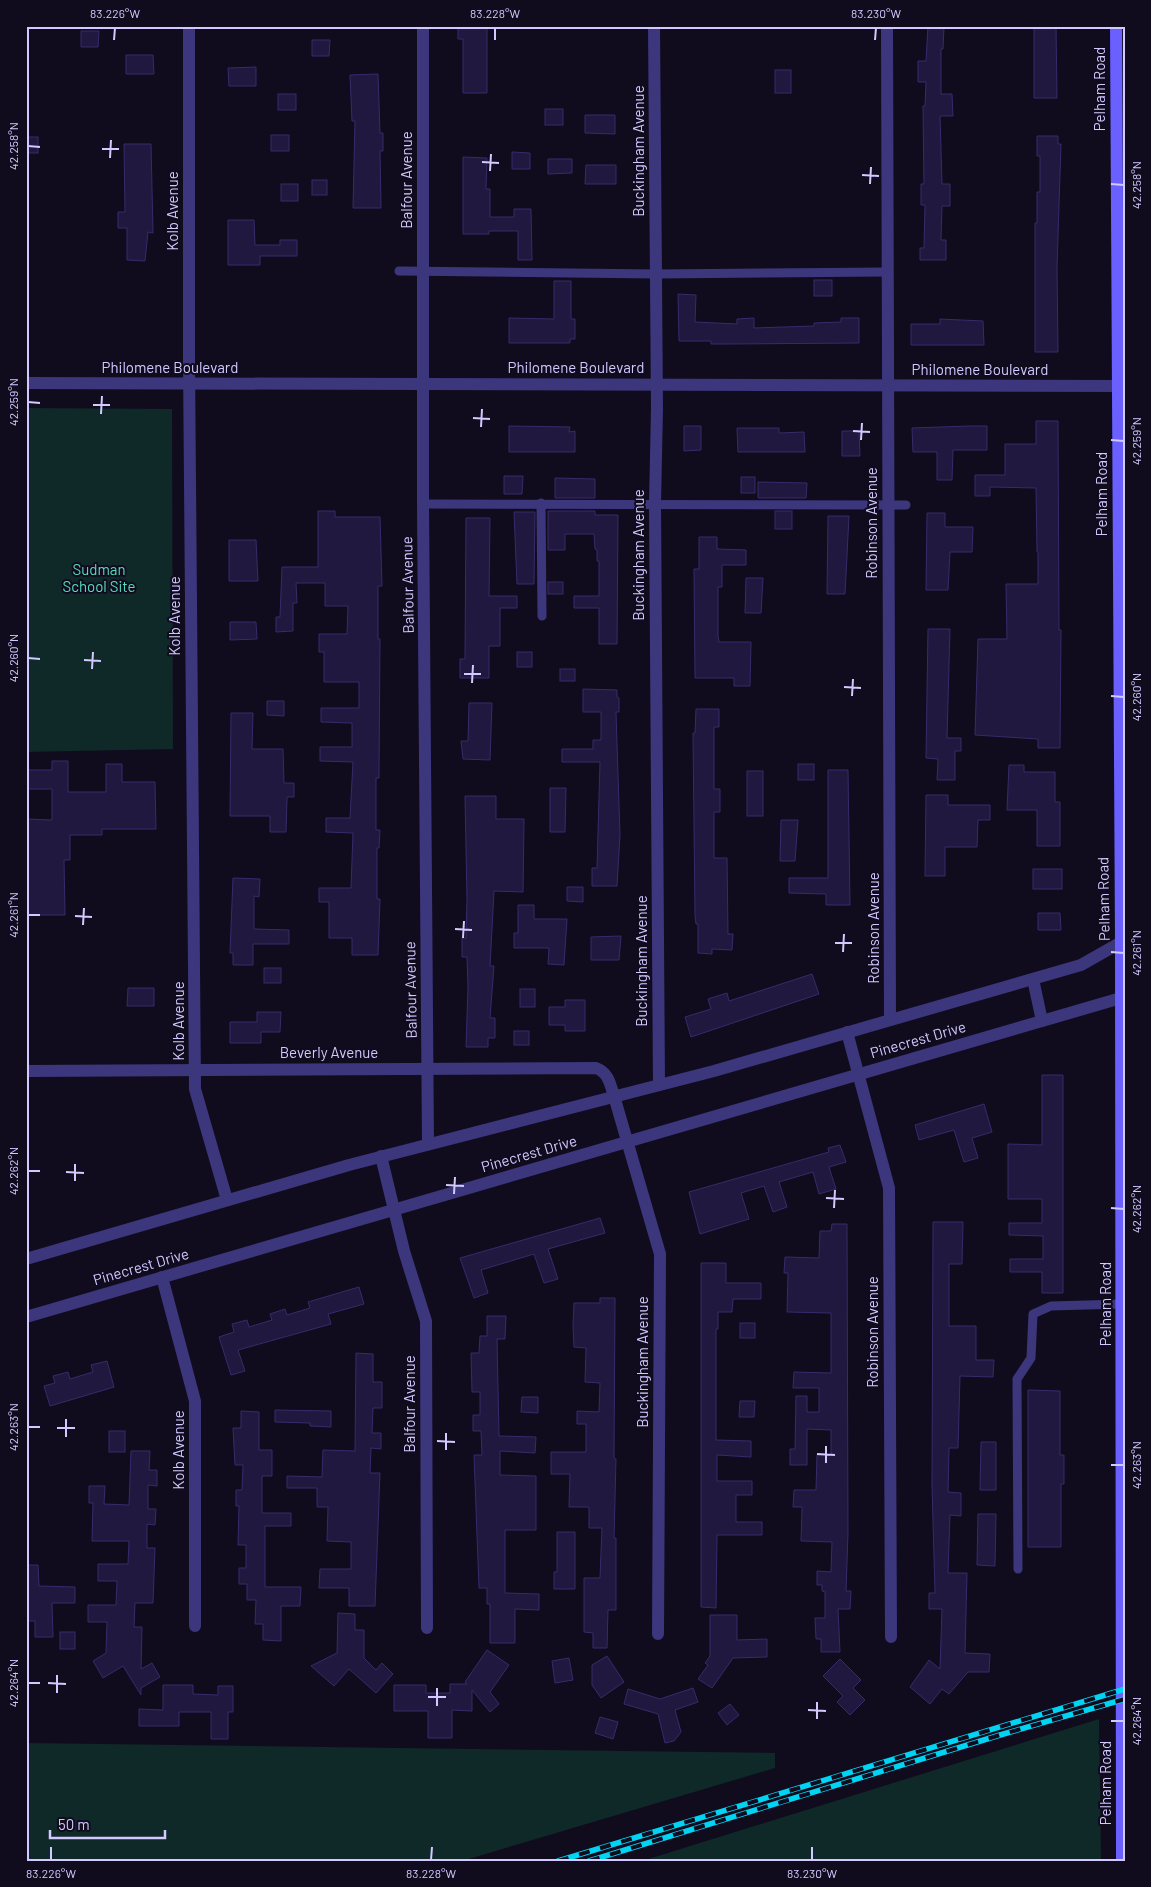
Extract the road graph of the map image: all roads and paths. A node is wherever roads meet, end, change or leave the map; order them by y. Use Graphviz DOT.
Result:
graph roads {
  1 [pos="189,26"];
  2 [pos="423,26"];
  3 [pos="654,26"];
  4 [pos="887,26"];
  5 [pos="1116,26"];
  6 [pos="399,271"];
  7 [pos="424,272"];
  8 [pos="888,272"];
  9 [pos="656,274"];
  10 [pos="26,384"];
  11 [pos="190,384"];
  12 [pos="423,384"];
  13 [pos="657,385"];
  14 [pos="888,386"];
  15 [pos="1121,386"];
  16 [pos="541,503"];
  17 [pos="423,504"];
  18 [pos="654,504"];
  19 [pos="888,505"];
  20 [pos="906,505"];
  21 [pos="542,616"];
  22 [pos="1123,941"];
  23 [pos="1033,979"];
  24 [pos="1121,998"];
  25 [pos="890,1020"];
  26 [pos="1042,1021"];
  27 [pos="847,1032"];
  28 [pos="195,1069"];
  29 [pos="428,1069"];
  30 [pos="26,1071"];
  31 [pos="859,1074"];
  32 [pos="659,1085"];
  33 [pos="614,1096"];
  34 [pos="628,1142"];
  35 [pos="428,1144"];
  36 [pos="381,1156"];
  37 [pos="227,1200"];
  38 [pos="393,1210"];
  39 [pos="26,1259"];
  40 [pos="162,1277"];
  41 [pos="1122,1304"];
  42 [pos="26,1317"];
  43 [pos="1124,1356"];
  44 [pos="1018,1569"];
  45 [pos="195,1626"];
  46 [pos="427,1628"];
  47 [pos="658,1634"];
  48 [pos="891,1637"];
  49 [pos="1122,1861"];
  1 -- 11 [label="street, Kolb Avenue"];
  2 -- 7 [label="street, Balfour Avenue"];
  3 -- 9 [label="street, Buckingham Avenue"];
  4 -- 8 [label="street, Robinson Avenue"];
  5 -- 15 [label="main road, Pelham Road"];
  6 -- 7 [label="lane"];
  7 -- 9 [label="lane"];
  7 -- 12 [label="street, Balfour Avenue"];
  8 -- 9 [label="lane"];
  8 -- 14 [label="street, Robinson Avenue"];
  9 -- 13 [label="street, Buckingham Avenue"];
  10 -- 11 [label="street, Philomene Boulevard"];
  11 -- 12 [label="street, Philomene Boulevard"];
  11 -- 28 [label="street, Kolb Avenue"];
  12 -- 13 [label="street, Philomene Boulevard"];
  12 -- 17 [label="street, Balfour Avenue"];
  13 -- 14 [label="street, Philomene Boulevard"];
  13 -- 18 [label="street, Buckingham Avenue"];
  14 -- 15 [label="street, Philomene Boulevard"];
  14 -- 19 [label="street, Robinson Avenue"];
  15 -- 22 [label="main road, Pelham Road"];
  16 -- 17 [label="lane"];
  16 -- 18 [label="lane"];
  16 -- 21 [label="lane"];
  17 -- 29 [label="street, Balfour Avenue"];
  18 -- 19 [label="lane"];
  18 -- 32 [label="street, Buckingham Avenue"];
  19 -- 20 [label="lane"];
  19 -- 25 [label="street, Robinson Avenue"];
  22 -- 23 [label="street, Pinecrest Drive"];
  22 -- 24 [label="main road, Pelham Road"];
  23 -- 25 [label="street, Pinecrest Drive"];
  23 -- 26 [label="street"];
  24 -- 26 [label="street, Pinecrest Drive"];
  24 -- 41 [label="main road, Pelham Road"];
  25 -- 27 [label="street, Pinecrest Drive"];
  26 -- 31 [label="street, Pinecrest Drive"];
  27 -- 31 [label="street, Robinson Avenue"];
  27 -- 32 [label="street, Pinecrest Drive"];
  28 -- 29 [label="street, Beverly Avenue"];
  28 -- 30 [label="street, Beverly Avenue"];
  28 -- 37 [label="street, Kolb Avenue"];
  29 -- 33 [label="street, Beverly Avenue"];
  29 -- 35 [label="street, Balfour Avenue"];
  31 -- 34 [label="street, Pinecrest Drive"];
  31 -- 48 [label="street, Robinson Avenue"];
  32 -- 33 [label="street, Pinecrest Drive"];
  33 -- 34 [label="street, Buckingham Avenue"];
  33 -- 35 [label="street, Pinecrest Drive"];
  34 -- 38 [label="street, Pinecrest Drive"];
  34 -- 47 [label="street, Buckingham Avenue"];
  35 -- 36 [label="street, Pinecrest Drive"];
  36 -- 37 [label="street, Pinecrest Drive"];
  36 -- 38 [label="street, Balfour Avenue"];
  37 -- 39 [label="street, Pinecrest Drive"];
  38 -- 40 [label="street, Pinecrest Drive"];
  38 -- 46 [label="street, Balfour Avenue"];
  40 -- 42 [label="street, Pinecrest Drive"];
  40 -- 45 [label="street, Kolb Avenue"];
  41 -- 43 [label="main road, Pelham Road"];
  41 -- 44 [label="lane"];
  43 -- 49 [label="main road, Pelham Road"];
}
